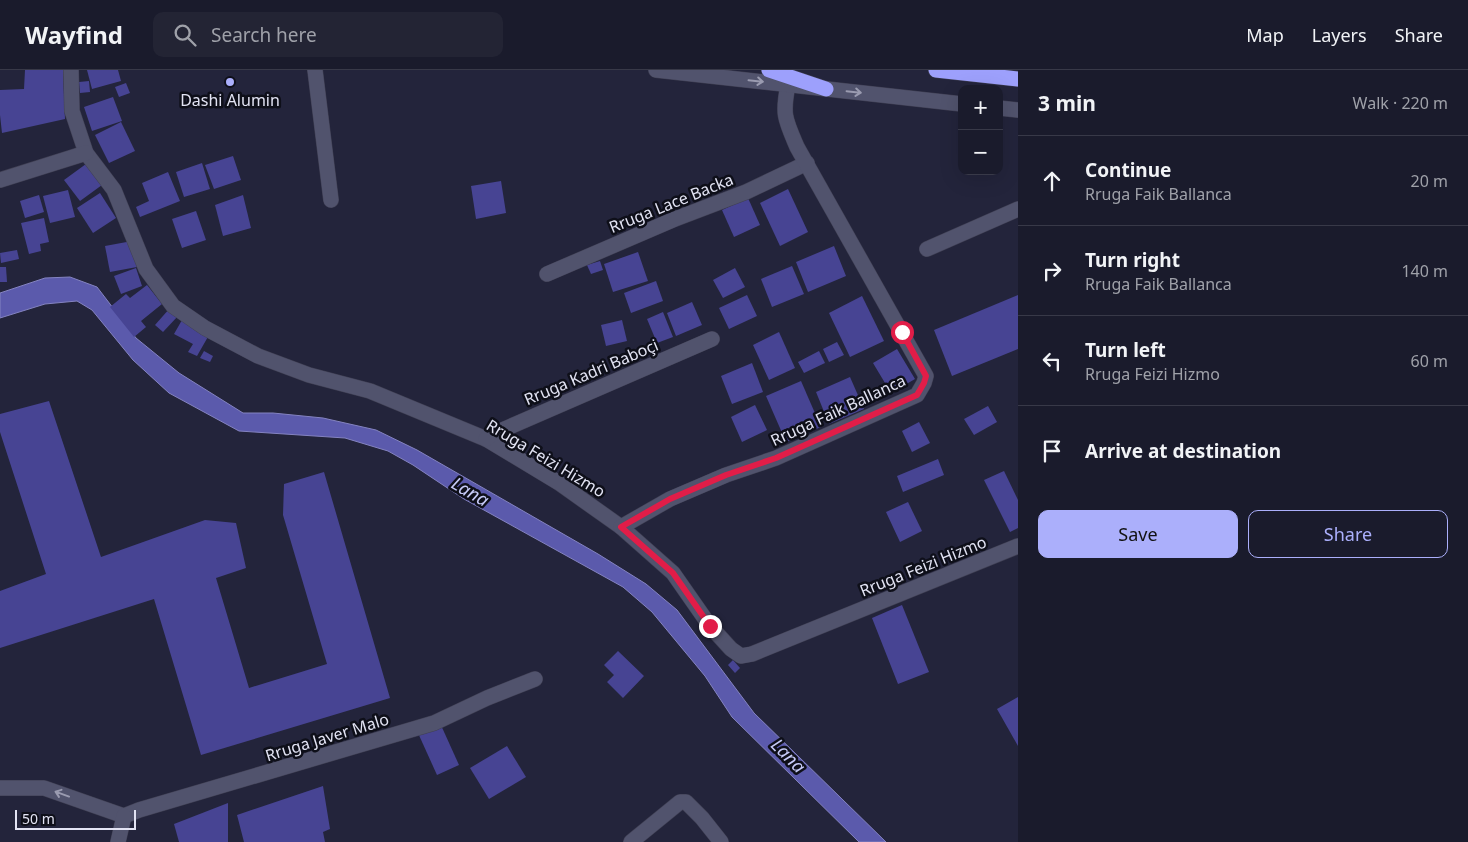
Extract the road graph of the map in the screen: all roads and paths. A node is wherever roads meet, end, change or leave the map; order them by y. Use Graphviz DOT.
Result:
graph roads {
  1 [pos="71,70"];
  2 [pos="315,70"];
  3 [pos="656,70"];
  4 [pos="769,70"];
  5 [pos="936,70"];
  6 [pos="1018,79"];
  7 [pos="788,85"];
  8 [pos="826,89"];
  9 [pos="958,104"];
  10 [pos="1003,108"];
  11 [pos="1018,110"];
  12 [pos="86,153"];
  13 [pos="807,163"];
  14 [pos="0,180"];
  15 [pos="331,200"];
  16 [pos="1018,209"];
  17 [pos="927,248"];
  18 [pos="547,274"];
  19 [pos="712,339"];
  20 [pos="486,439"];
  21 [pos="621,527"];
  22 [pos="1018,546"];
  23 [pos="535,679"];
  24 [pos="0,788"];
  25 [pos="124,816"];
  26 [pos="118,842"];
  27 [pos="631,842"];
  28 [pos="721,842"];
  1 -- 12 [label="street, Rruga Feizi Hizmo"];
  2 -- 15 [label="street"];
  3 -- 7 [label="street, one-way"];
  4 -- 8 [label="highway"];
  5 -- 6 [label="highway"];
  7 -- 8 [label="street"];
  7 -- 13 [label="street, Rruga Faik Ballanca"];
  8 -- 9 [label="street, one-way"];
  10 -- 11 [label="street"];
  12 -- 14 [label="street"];
  12 -- 20 [label="street, Rruga Feizi Hizmo"];
  13 -- 18 [label="street, Rruga Lace Backa"];
  13 -- 21 [label="street, Rruga Faik Ballanca"];
  16 -- 17 [label="street"];
  19 -- 20 [label="street, Rruga Kadri Baboçi"];
  20 -- 21 [label="street, Rruga Feizi Hizmo"];
  21 -- 22 [label="street, Rruga Feizi Hizmo"];
  23 -- 25 [label="street, Rruga Javer Malo"];
  25 -- 24 [label="street, one-way"];
  25 -- 26 [label="street"];
  27 -- 28 [label="street"];
}
